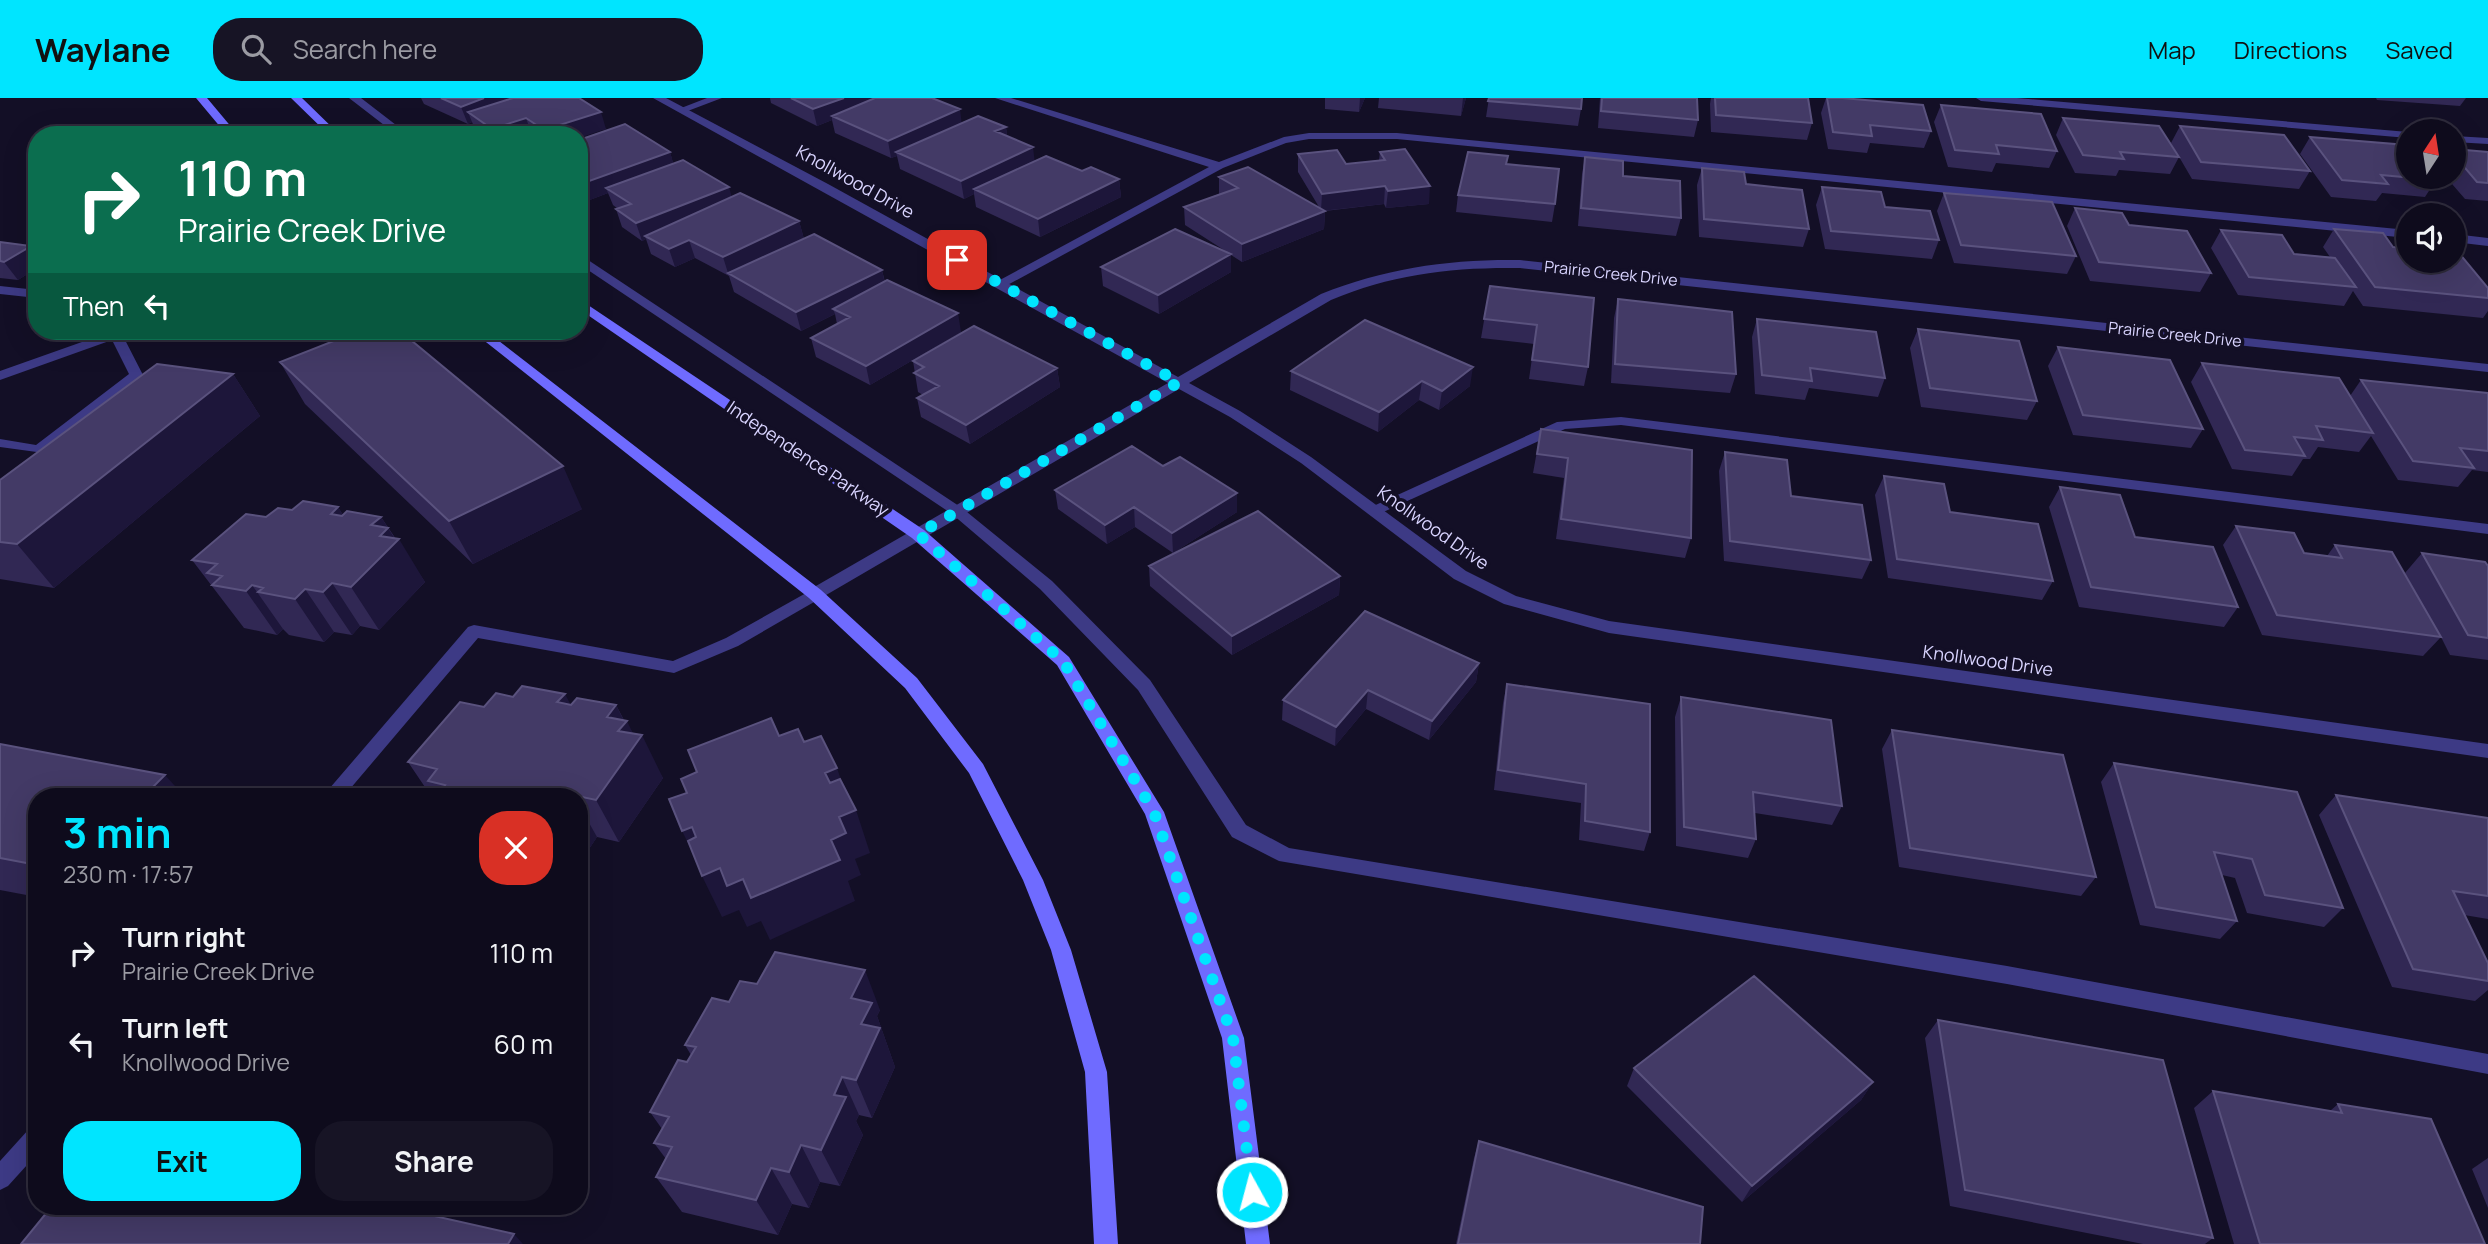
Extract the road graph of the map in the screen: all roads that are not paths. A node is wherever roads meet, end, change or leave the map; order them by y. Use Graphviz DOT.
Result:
graph roads {
  1 [pos="201,98"];
  2 [pos="296,98"];
  3 [pos="354,98"];
  4 [pos="658,98"];
  5 [pos="717,98"];
  6 [pos="1000,98"];
  7 [pos="1981,98"];
  8 [pos="681,110"];
  9 [pos="225,126"];
  10 [pos="326,126"];
  11 [pos="392,126"];
  12 [pos="2396,134"];
  13 [pos="2466,139"];
  14 [pos="2488,141"];
  15 [pos="1219,166"];
  16 [pos="2396,233"];
  17 [pos="2466,240"];
  18 [pos="2488,242"];
  19 [pos="588,264"];
  20 [pos="1002,284"];
  21 [pos="0,290"];
  22 [pos="28,294"];
  23 [pos="588,309"];
  24 [pos="101,340"];
  25 [pos="124,340"];
  26 [pos="490,340"];
  27 [pos="2488,368"];
  28 [pos="0,376"];
  29 [pos="1179,382"];
  30 [pos="0,443"];
  31 [pos="957,511"];
  32 [pos="1374,511"];
  33 [pos="2488,529"];
  34 [pos="918,534"];
  35 [pos="815,594"];
  36 [pos="2488,751"];
  37 [pos="340,788"];
  38 [pos="2488,1064"];
  39 [pos="28,1147"];
  40 [pos="0,1178"];
  41 [pos="1106,1244"];
  42 [pos="1258,1244"];
  1 -- 9 [label="main road"];
  2 -- 10 [label="main road"];
  3 -- 11 [label="street"];
  4 -- 8 [label="street, Knollwood Drive"];
  5 -- 8 [label="street"];
  6 -- 15 [label="street"];
  7 -- 12 [label="street"];
  8 -- 20 [label="street, Knollwood Drive"];
  13 -- 14 [label="street"];
  15 -- 16 [label="street"];
  15 -- 20 [label="street"];
  17 -- 18 [label="street"];
  19 -- 31 [label="street"];
  20 -- 29 [label="street, Knollwood Drive"];
  21 -- 22 [label="street"];
  23 -- 34 [label="main road, Independence Parkway"];
  24 -- 28 [label="street"];
  25 -- 30 [label="street"];
  26 -- 35 [label="main road"];
  27 -- 29 [label="street, Prairie Creek Drive"];
  29 -- 31 [label="street, Prairie Creek Drive"];
  29 -- 32 [label="street, Knollwood Drive"];
  31 -- 34 [label="street, Prairie Creek Drive"];
  31 -- 38 [label="street"];
  32 -- 33 [label="street"];
  32 -- 36 [label="street, Knollwood Drive"];
  34 -- 35 [label="street, Prairie Creek Drive"];
  34 -- 42 [label="main road, Independence Parkway"];
  35 -- 37 [label="street, Prairie Creek Drive"];
  35 -- 41 [label="main road"];
  39 -- 40 [label="street"];
}
